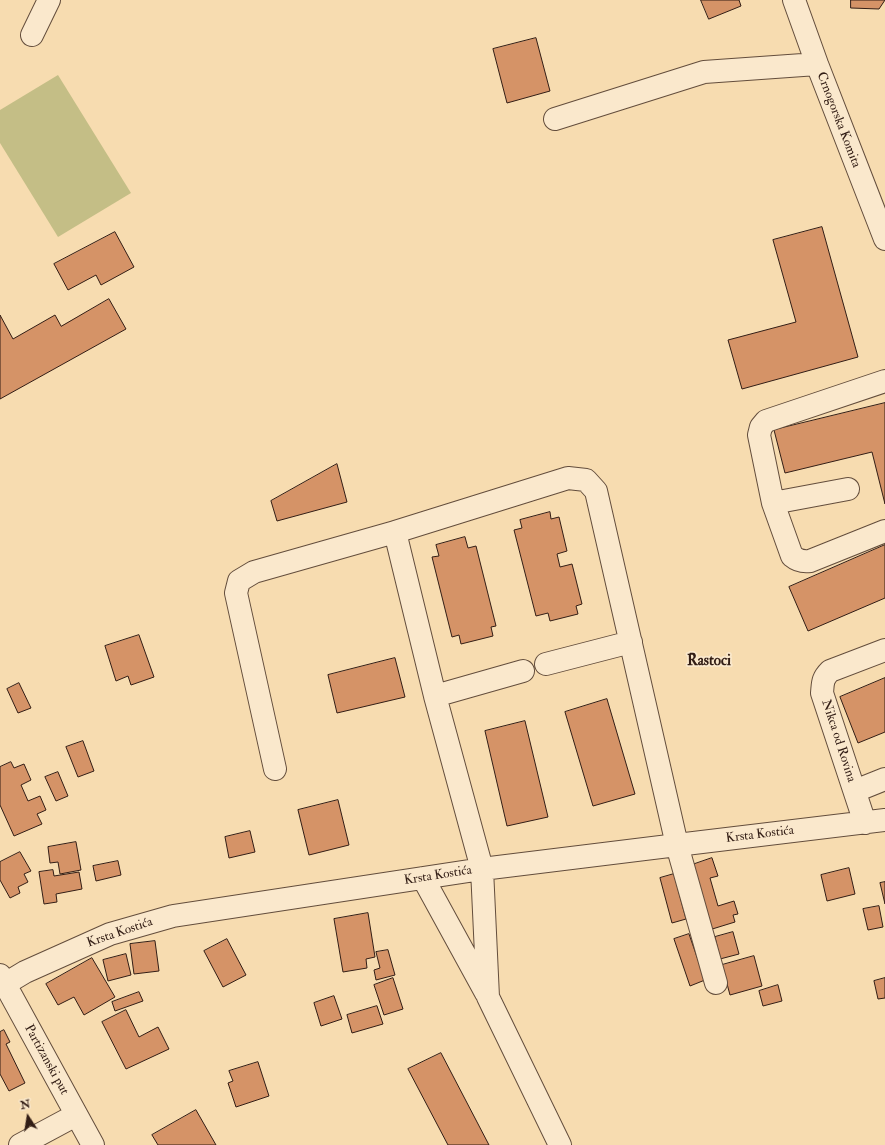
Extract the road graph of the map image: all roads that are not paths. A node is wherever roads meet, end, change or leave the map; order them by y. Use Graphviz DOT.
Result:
graph roads {
  1 [pos="49,0"];
  2 [pos="794,0"];
  3 [pos="32,35"];
  4 [pos="817,64"];
  5 [pos="555,119"];
  6 [pos="885,239"];
  7 [pos="885,381"];
  8 [pos="848,489"];
  9 [pos="773,503"];
  10 [pos="885,530"];
  11 [pos="395,532"];
  12 [pos="631,642"];
  13 [pos="885,650"];
  14 [pos="546,664"];
  15 [pos="523,671"];
  16 [pos="435,696"];
  17 [pos="275,769"];
  18 [pos="885,779"];
  19 [pos="855,791"];
  20 [pos="875,822"];
  21 [pos="677,845"];
  22 [pos="482,869"];
  23 [pos="423,878"];
  24 [pos="2,979"];
  25 [pos="716,983"];
  26 [pos="488,997"];
  27 [pos="76,1114"];
  28 [pos="20,1145"];
  29 [pos="93,1145"];
  30 [pos="560,1145"];
  1 -- 3 [label="street"];
  2 -- 4 [label="street, Crnogorska Komita"];
  4 -- 5 [label="street"];
  4 -- 6 [label="street, Crnogorska Komita"];
  7 -- 9 [label="street"];
  8 -- 9 [label="street"];
  9 -- 10 [label="street"];
  11 -- 12 [label="street"];
  11 -- 16 [label="street"];
  11 -- 17 [label="street"];
  12 -- 14 [label="street"];
  12 -- 21 [label="street"];
  13 -- 19 [label="street, Nikca od Rovina"];
  15 -- 16 [label="street"];
  16 -- 22 [label="street"];
  18 -- 19 [label="street"];
  19 -- 20 [label="street, Nikca od Rovina"];
  20 -- 21 [label="street, Krsta Kostića"];
  21 -- 22 [label="street, Krsta Kostića"];
  21 -- 25 [label="street"];
  22 -- 23 [label="street, Krsta Kostića"];
  22 -- 26 [label="street"];
  23 -- 24 [label="street, Krsta Kostića"];
  23 -- 26 [label="street"];
  24 -- 27 [label="street, Partizanski put"];
  26 -- 30 [label="street"];
  27 -- 28 [label="street"];
  27 -- 29 [label="street, Partizanski put"];
}
